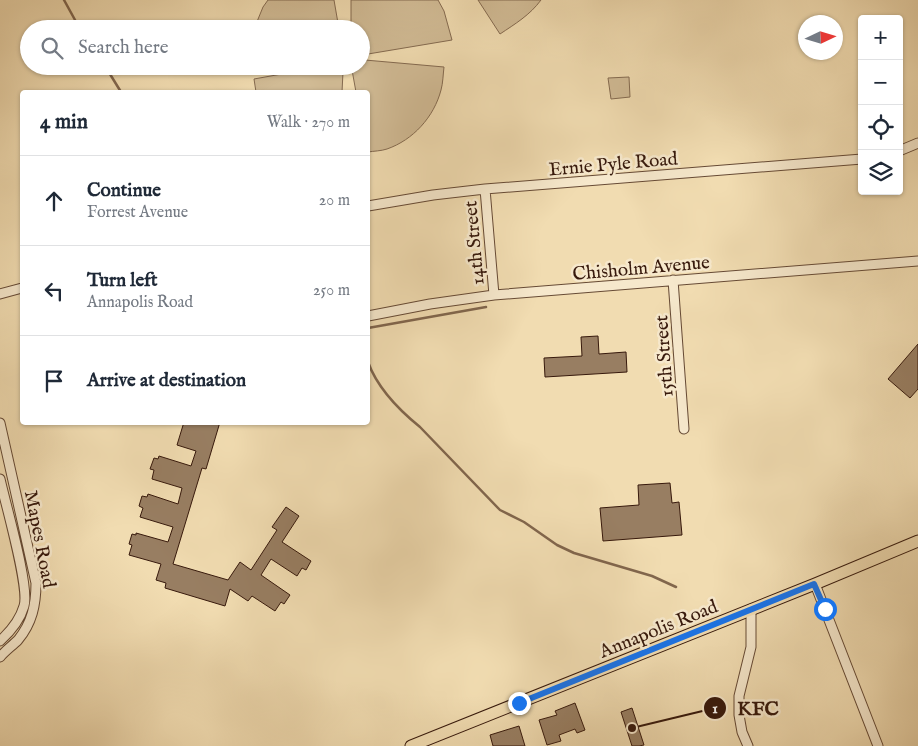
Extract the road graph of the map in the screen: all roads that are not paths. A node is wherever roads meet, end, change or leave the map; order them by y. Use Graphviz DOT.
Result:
graph roads {
  1 [pos="918,143"];
  2 [pos="901,150"];
  3 [pos="858,159"];
  4 [pos="485,189"];
  5 [pos="370,206"];
  6 [pos="918,261"];
  7 [pos="673,280"];
  8 [pos="20,289"];
  9 [pos="0,294"];
  10 [pos="494,295"];
  11 [pos="370,316"];
  12 [pos="0,423"];
  13 [pos="684,429"];
  14 [pos="0,479"];
  15 [pos="918,541"];
  16 [pos="814,584"];
  17 [pos="752,609"];
  18 [pos="0,641"];
  19 [pos="1,655"];
  20 [pos="411,746"];
  21 [pos="748,746"];
  22 [pos="878,746"];
  1 -- 2 [label="street"];
  3 -- 4 [label="street, Ernie Pyle Road"];
  4 -- 5 [label="street, Ernie Pyle Road"];
  4 -- 10 [label="street, 14th Street"];
  6 -- 7 [label="street, Chisholm Avenue"];
  7 -- 10 [label="street, Chisholm Avenue"];
  7 -- 13 [label="street, 15th Street"];
  8 -- 9 [label="street"];
  10 -- 11 [label="street, Chisholm Avenue"];
  12 -- 19 [label="street, Mapes Road"];
  14 -- 18 [label="street, Mapes Road"];
  15 -- 16 [label="main road, Annapolis Road"];
  16 -- 17 [label="main road, Annapolis Road"];
  16 -- 22 [label="street"];
  17 -- 20 [label="main road, Annapolis Road"];
  17 -- 21 [label="street"];
}
